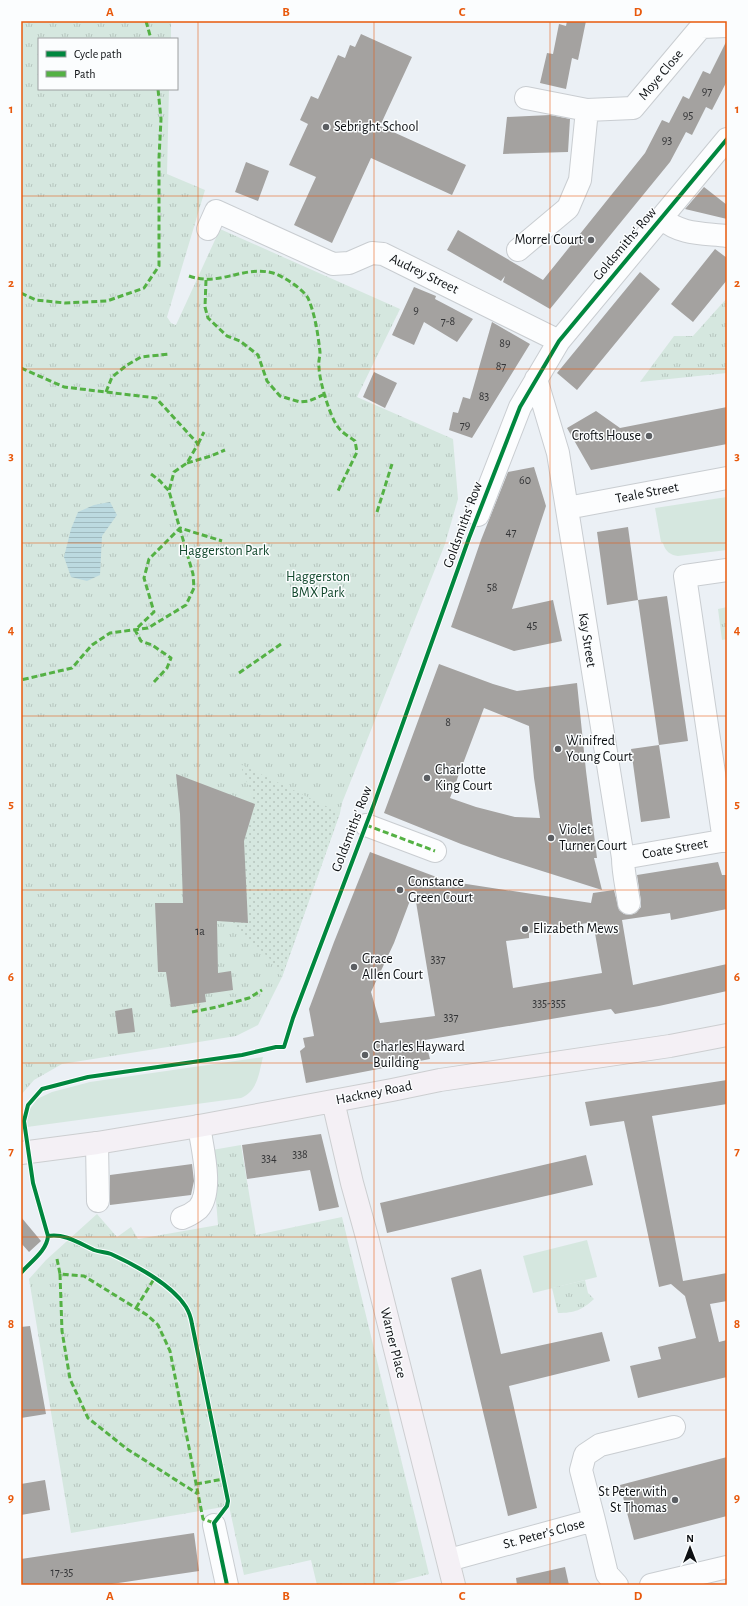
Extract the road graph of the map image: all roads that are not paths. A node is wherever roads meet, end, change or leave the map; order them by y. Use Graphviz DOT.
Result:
graph roads {
  1 [pos="727,26"];
  2 [pos="526,98"];
  3 [pos="587,110"];
  4 [pos="727,139"];
  5 [pos="661,218"];
  6 [pos="208,229"];
  7 [pos="727,236"];
  8 [pos="518,250"];
  9 [pos="559,341"];
  10 [pos="536,379"];
  11 [pos="727,478"];
  12 [pos="567,508"];
  13 [pos="478,515"];
  14 [pos="727,570"];
  15 [pos="719,751"];
  16 [pos="366,825"];
  17 [pos="725,840"];
  18 [pos="435,851"];
  19 [pos="623,858"];
  20 [pos="629,903"];
  21 [pos="727,1035"];
  22 [pos="333,1100"];
  23 [pos="199,1126"];
  24 [pos="97,1142"];
  25 [pos="21,1153"];
  26 [pos="98,1201"];
  27 [pos="182,1218"];
  28 [pos="674,1427"];
  29 [pos="594,1520"];
  30 [pos="214,1525"];
  31 [pos="448,1560"];
  32 [pos="727,1567"];
  33 [pos="674,1582"];
  34 [pos="227,1585"];
  35 [pos="454,1585"];
  36 [pos="617,1585"];
  37 [pos="651,1585"];
  1 -- 3 [label="street, Moye Close"];
  2 -- 3 [label="street, Moye Close"];
  3 -- 8 [label="street"];
  4 -- 5 [label="street, Goldsmiths' Row"];
  5 -- 7 [label="street"];
  5 -- 9 [label="street, Goldsmiths' Row"];
  6 -- 9 [label="street, Audrey Street"];
  9 -- 10 [label="street, Goldsmiths' Row"];
  10 -- 12 [label="street, Kay Street"];
  10 -- 13 [label="street, Goldsmiths' Row"];
  11 -- 12 [label="street, Teale Street"];
  12 -- 19 [label="street, Kay Street"];
  14 -- 15 [label="street"];
  15 -- 17 [label="street"];
  16 -- 18 [label="street"];
  17 -- 19 [label="street, Coate Street"];
  19 -- 20 [label="street, Kay Street"];
  21 -- 22 [label="main road, Hackney Road"];
  22 -- 23 [label="main road, Hackney Road"];
  22 -- 31 [label="main road, Warner Place"];
  23 -- 24 [label="main road, Hackney Road"];
  23 -- 27 [label="street"];
  24 -- 25 [label="main road, Hackney Road"];
  24 -- 26 [label="street"];
  28 -- 29 [label="street"];
  29 -- 31 [label="street, St. Peter's Close"];
  29 -- 36 [label="street, St. Peter's Close"];
  30 -- 34 [label="street"];
  31 -- 35 [label="main road, Warner Place"];
  32 -- 33 [label="street"];
  33 -- 37 [label="street"];
}
